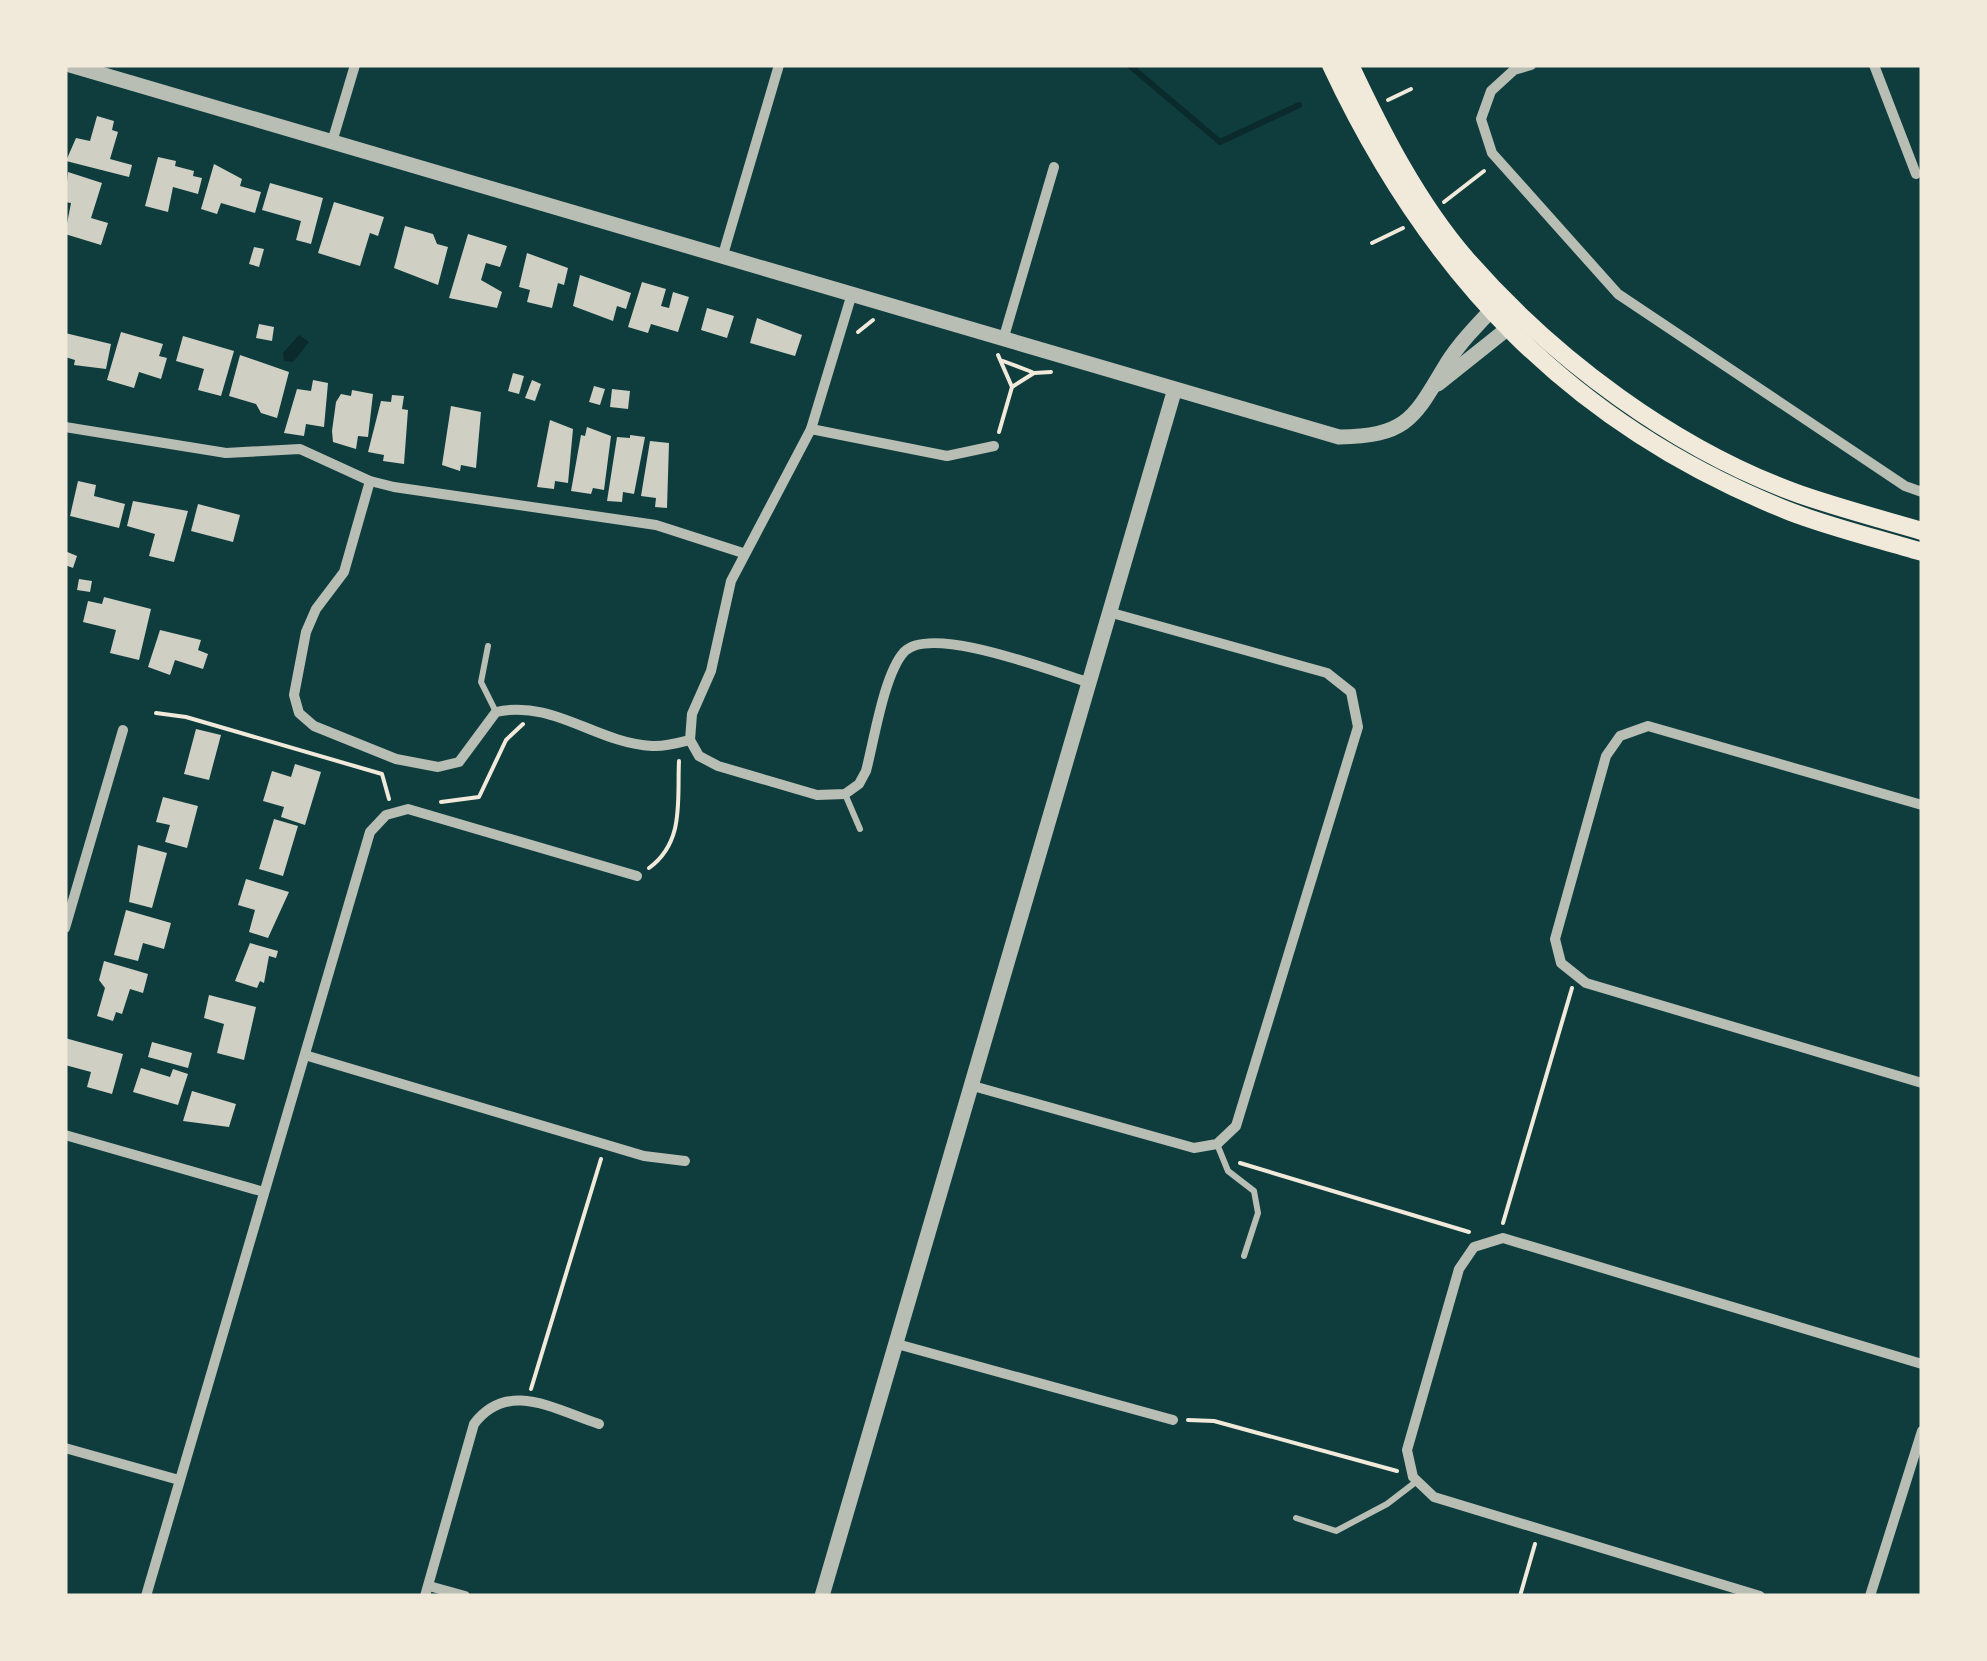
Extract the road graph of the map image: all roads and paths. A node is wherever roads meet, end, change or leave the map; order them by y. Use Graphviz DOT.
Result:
graph roads {
  1 [pos="70,65"];
  2 [pos="355,65"];
  3 [pos="779,65"];
  4 [pos="1330,65"];
  5 [pos="1350,65"];
  6 [pos="1532,65"];
  7 [pos="1874,65"];
  8 [pos="1411,89"];
  9 [pos="1382,104"];
  10 [pos="332,142"];
  11 [pos="1054,167"];
  12 [pos="1916,174"];
  13 [pos="722,258"];
  14 [pos="852,296"];
  15 [pos="1504,296"];
  16 [pos="1490,311"];
  17 [pos="1523,316"];
  18 [pos="886,318"];
  19 [pos="1506,330"];
  20 [pos="982,335"];
  21 [pos="855,338"];
  22 [pos="1003,342"];
  23 [pos="1003,361"];
  24 [pos="1070,362"];
  25 [pos="1034,373"];
  26 [pos="1438,384"];
  27 [pos="1012,387"];
  28 [pos="1174,392"];
  29 [pos="65,427"];
  30 [pos="812,429"];
  31 [pos="994,446"];
  32 [pos="370,481"];
  33 [pos="1922,492"];
  34 [pos="1922,531"];
  35 [pos="1922,552"];
  36 [pos="742,553"];
  37 [pos="1112,613"];
  38 [pos="488,646"];
  39 [pos="1091,683"];
  40 [pos="496,712"];
  41 [pos="156,713"];
  42 [pos="552,713"];
  43 [pos="123,730"];
  44 [pos="690,740"];
  45 [pos="679,762"];
  46 [pos="404,794"];
  47 [pos="844,794"];
  48 [pos="388,796"];
  49 [pos="430,802"];
  50 [pos="1922,805"];
  51 [pos="394,813"];
  52 [pos="860,829"];
  53 [pos="638,876"];
  54 [pos="65,928"];
  55 [pos="1576,977"];
  56 [pos="308,1056"];
  57 [pos="1922,1083"];
  58 [pos="973,1086"];
  59 [pos="65,1135"];
  60 [pos="1217,1144"];
  61 [pos="606,1145"];
  62 [pos="686,1162"];
  63 [pos="264,1192"];
  64 [pos="1503,1238"];
  65 [pos="1474,1246"];
  66 [pos="1244,1256"];
  67 [pos="897,1344"];
  68 [pos="1922,1364"];
  69 [pos="526,1401"];
  70 [pos="1173,1420"];
  71 [pos="599,1424"];
  72 [pos="1922,1431"];
  73 [pos="65,1448"];
  74 [pos="1411,1467"];
  75 [pos="179,1480"];
  76 [pos="1417,1481"];
  77 [pos="1296,1518"];
  78 [pos="1540,1530"];
  79 [pos="427,1591"];
  80 [pos="146,1596"];
  81 [pos="465,1596"];
  82 [pos="822,1596"];
  83 [pos="1520,1596"];
  84 [pos="1760,1596"];
  85 [pos="1870,1596"];
  1 -- 10 [label="street"];
  2 -- 10 [label="street"];
  3 -- 13 [label="street"];
  4 -- 16 [label="main road"];
  5 -- 15 [label="main road"];
  6 -- 33 [label="street"];
  7 -- 12 [label="street"];
  8 -- 9 [label="path"];
  10 -- 13 [label="street"];
  11 -- 22 [label="street"];
  13 -- 14 [label="street"];
  14 -- 20 [label="street"];
  14 -- 30 [label="street"];
  15 -- 16 [label="street"];
  15 -- 17 [label="main road"];
  16 -- 19 [label="main road"];
  16 -- 26 [label="street"];
  17 -- 19 [label="street"];
  17 -- 34 [label="main road"];
  18 -- 21 [label="path"];
  19 -- 26 [label="street"];
  19 -- 35 [label="main road"];
  20 -- 22 [label="street"];
  20 -- 23 [label="path"];
  22 -- 24 [label="street"];
  23 -- 25 [label="path"];
  23 -- 27 [label="path"];
  24 -- 25 [label="path"];
  24 -- 28 [label="street"];
  25 -- 27 [label="path"];
  26 -- 28 [label="street"];
  27 -- 31 [label="path"];
  28 -- 37 [label="street"];
  29 -- 32 [label="street"];
  30 -- 31 [label="street"];
  30 -- 36 [label="street"];
  32 -- 36 [label="street"];
  32 -- 40 [label="street"];
  36 -- 44 [label="street"];
  37 -- 39 [label="street"];
  37 -- 60 [label="street"];
  38 -- 40 [label="lane"];
  39 -- 47 [label="street"];
  39 -- 58 [label="street"];
  40 -- 42 [label="street"];
  41 -- 48 [label="path"];
  42 -- 44 [label="street"];
  42 -- 49 [label="path"];
  43 -- 54 [label="street"];
  44 -- 47 [label="street"];
  45 -- 53 [label="path"];
  46 -- 48 [label="path"];
  47 -- 52 [label="lane"];
  48 -- 51 [label="path"];
  50 -- 55 [label="street"];
  51 -- 53 [label="street"];
  51 -- 56 [label="street"];
  55 -- 57 [label="street"];
  55 -- 64 [label="path"];
  56 -- 61 [label="street"];
  56 -- 63 [label="street"];
  58 -- 60 [label="street"];
  58 -- 67 [label="street"];
  59 -- 63 [label="street"];
  60 -- 65 [label="path"];
  60 -- 66 [label="lane"];
  61 -- 62 [label="street"];
  61 -- 69 [label="path"];
  63 -- 75 [label="street"];
  64 -- 65 [label="street"];
  64 -- 68 [label="street"];
  65 -- 74 [label="street"];
  67 -- 70 [label="street"];
  67 -- 82 [label="street"];
  69 -- 71 [label="street"];
  69 -- 79 [label="street"];
  70 -- 74 [label="path"];
  72 -- 85 [label="street"];
  73 -- 75 [label="street"];
  74 -- 76 [label="street"];
  75 -- 80 [label="street"];
  76 -- 77 [label="lane"];
  76 -- 78 [label="street"];
  78 -- 83 [label="path"];
  78 -- 84 [label="street"];
  79 -- 81 [label="street"];
}
